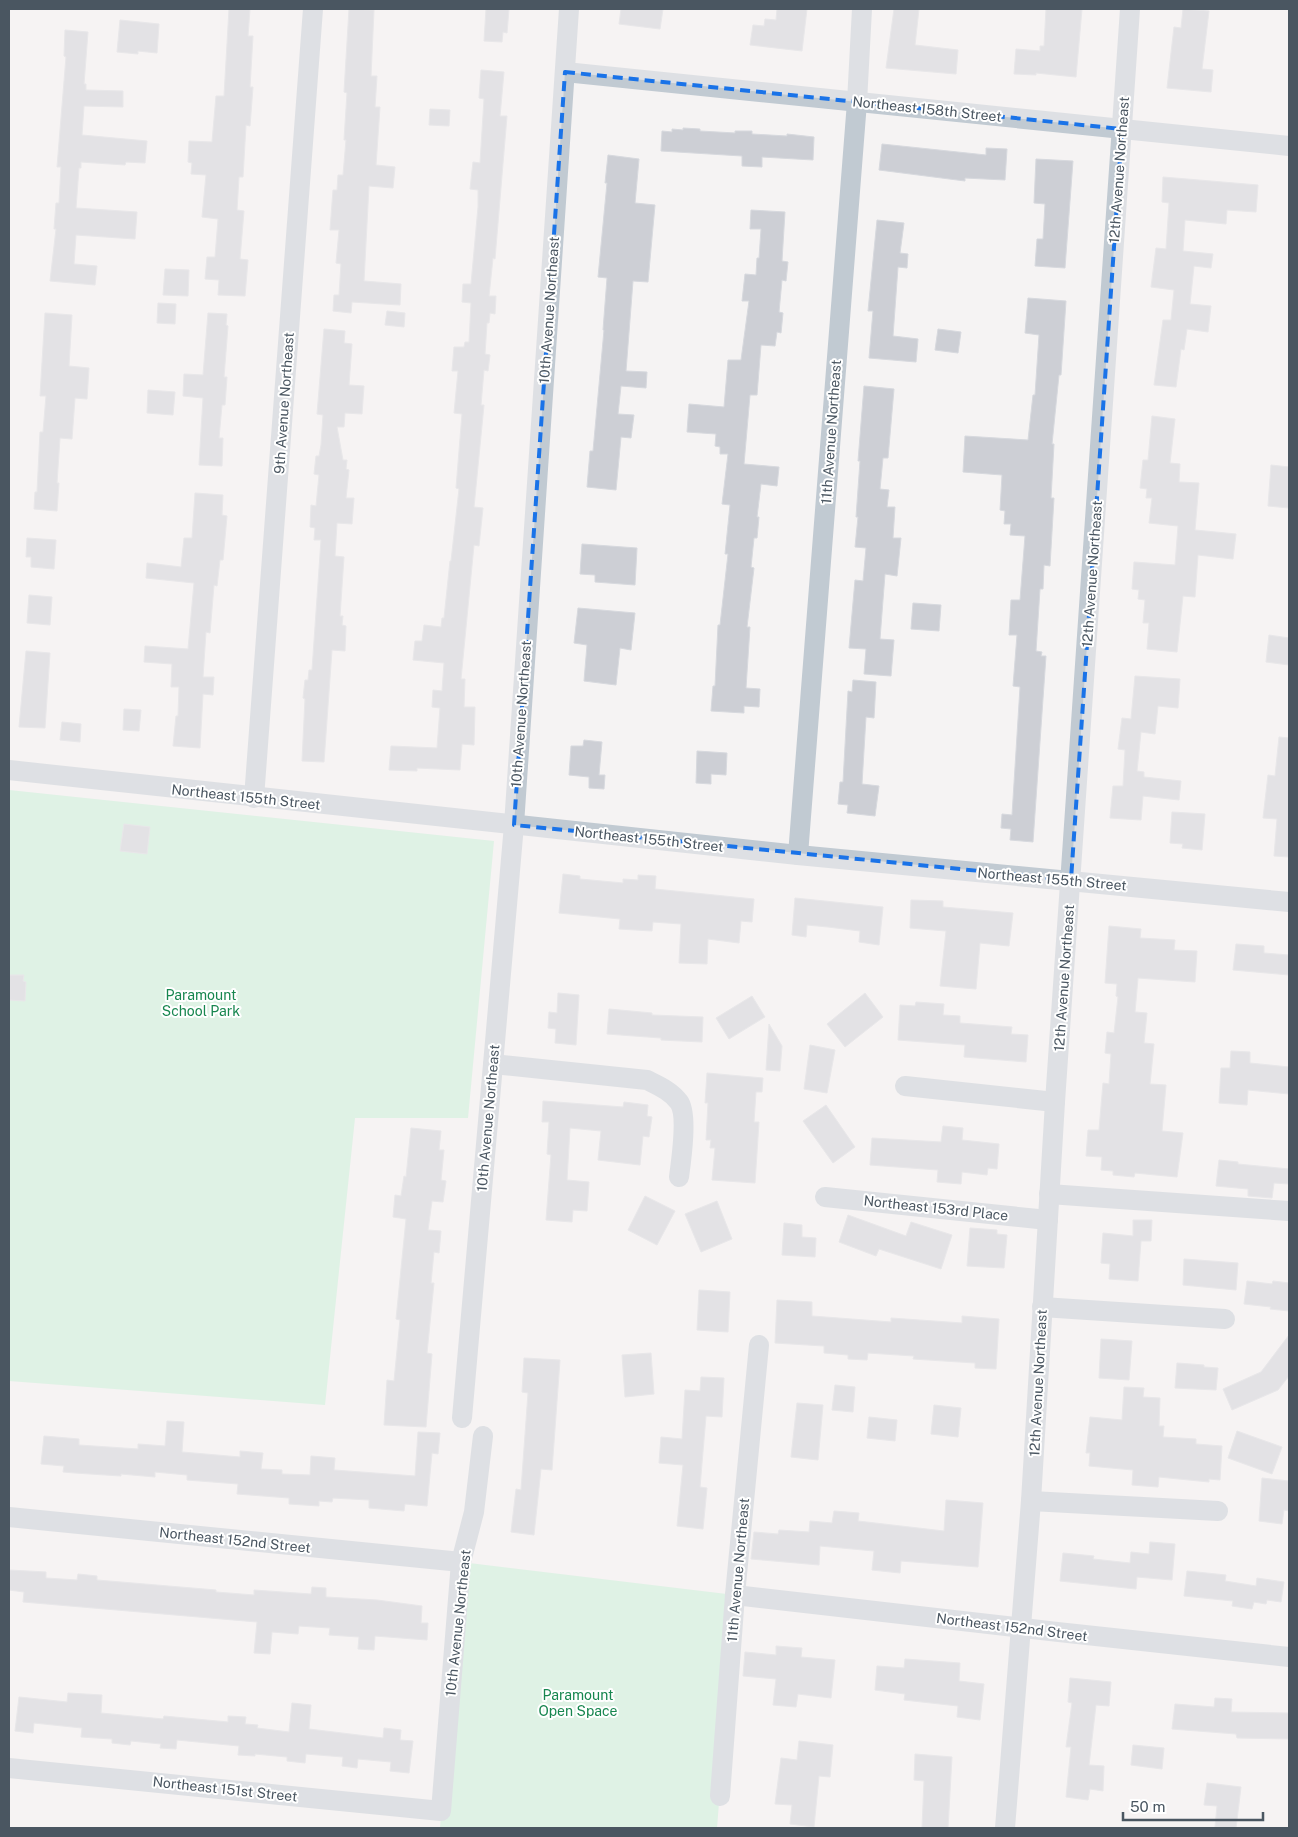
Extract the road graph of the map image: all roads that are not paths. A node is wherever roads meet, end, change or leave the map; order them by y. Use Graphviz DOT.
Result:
graph roads {
  1 [pos="313,9"];
  2 [pos="568,9"];
  3 [pos="862,9"];
  4 [pos="1130,9"];
  5 [pos="565,72"];
  6 [pos="857,102"];
  7 [pos="1122,129"];
  8 [pos="1289,146"];
  9 [pos="9,770"];
  10 [pos="254,798"];
  11 [pos="514,824"];
  12 [pos="798,855"];
  13 [pos="1071,880"];
  14 [pos="1289,902"];
  15 [pos="493,1064"];
  16 [pos="905,1086"];
  17 [pos="1055,1102"];
  18 [pos="679,1177"];
  19 [pos="1049,1194"];
  20 [pos="825,1197"];
  21 [pos="1289,1211"];
  22 [pos="1048,1220"];
  23 [pos="1042,1307"];
  24 [pos="1224,1319"];
  25 [pos="759,1345"];
  26 [pos="462,1418"];
  27 [pos="483,1436"];
  28 [pos="1031,1501"];
  29 [pos="1218,1512"];
  30 [pos="9,1517"];
  31 [pos="461,1562"];
  32 [pos="736,1595"];
  33 [pos="1021,1627"];
  34 [pos="1289,1657"];
  35 [pos="9,1768"];
  36 [pos="720,1796"];
  37 [pos="441,1811"];
  38 [pos="1005,1828"];
  1 -- 10 [label="street, 9th Avenue Northeast"];
  2 -- 5 [label="street, 10th Avenue Northeast"];
  3 -- 6 [label="street, 11th Avenue Northeast"];
  4 -- 7 [label="street, 12th Avenue Northeast"];
  5 -- 6 [label="street, Northeast 158th Street"];
  5 -- 11 [label="street, 10th Avenue Northeast"];
  6 -- 7 [label="street, Northeast 158th Street"];
  6 -- 12 [label="street, 11th Avenue Northeast"];
  7 -- 8 [label="street, Northeast 158th Street"];
  7 -- 13 [label="street, 12th Avenue Northeast"];
  9 -- 10 [label="street, Northeast 155th Street"];
  10 -- 11 [label="street, Northeast 155th Street"];
  11 -- 12 [label="street, Northeast 155th Street"];
  11 -- 15 [label="street, 10th Avenue Northeast"];
  12 -- 13 [label="street, Northeast 155th Street"];
  13 -- 14 [label="street, Northeast 155th Street"];
  13 -- 17 [label="street, 12th Avenue Northeast"];
  15 -- 18 [label="street"];
  15 -- 26 [label="street, 10th Avenue Northeast"];
  16 -- 17 [label="street"];
  17 -- 19 [label="street, 12th Avenue Northeast"];
  19 -- 21 [label="street"];
  19 -- 22 [label="street, 12th Avenue Northeast"];
  20 -- 22 [label="street, Northeast 153rd Place"];
  22 -- 23 [label="street, 12th Avenue Northeast"];
  23 -- 24 [label="street"];
  23 -- 28 [label="street, 12th Avenue Northeast"];
  25 -- 32 [label="street, 11th Avenue Northeast"];
  27 -- 31 [label="street, 10th Avenue Northeast"];
  28 -- 29 [label="street"];
  28 -- 33 [label="street, 12th Avenue Northeast"];
  30 -- 31 [label="street, Northeast 152nd Street"];
  31 -- 37 [label="street, 10th Avenue Northeast"];
  32 -- 33 [label="street, Northeast 152nd Street"];
  32 -- 36 [label="street, 11th Avenue Northeast"];
  33 -- 34 [label="street, Northeast 152nd Street"];
  33 -- 38 [label="street, 12th Avenue Northeast"];
  35 -- 37 [label="street, Northeast 151st Street"];
}
